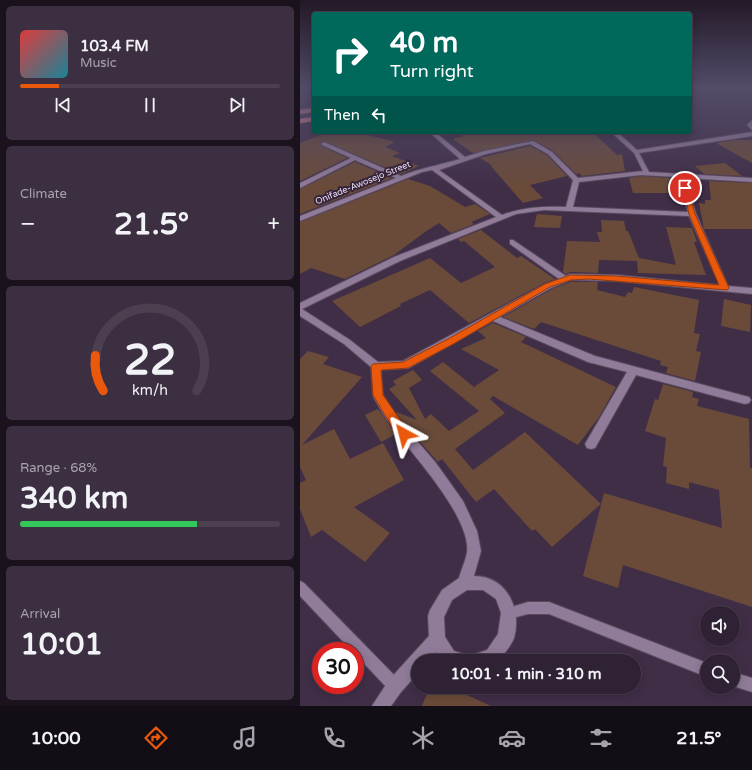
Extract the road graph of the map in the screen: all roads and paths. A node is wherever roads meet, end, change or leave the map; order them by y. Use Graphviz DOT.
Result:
graph roads {
  1 [pos="752,122"];
  2 [pos="752,128"];
  3 [pos="434,134"];
  4 [pos="616,134"];
  5 [pos="752,134"];
  6 [pos="324,144"];
  7 [pos="636,152"];
  8 [pos="355,158"];
  9 [pos="464,159"];
  10 [pos="434,169"];
  11 [pos="647,173"];
  12 [pos="681,176"];
  13 [pos="401,178"];
  14 [pos="576,180"];
  15 [pos="752,180"];
  16 [pos="300,186"];
  17 [pos="569,208"];
  18 [pos="692,214"];
  19 [pos="501,217"];
  20 [pos="300,218"];
  21 [pos="513,242"];
  22 [pos="565,279"];
  23 [pos="725,288"];
  24 [pos="752,291"];
  25 [pos="301,312"];
  26 [pos="492,317"];
  27 [pos="376,366"];
  28 [pos="634,370"];
  29 [pos="745,400"];
  30 [pos="591,444"];
  31 [pos="465,583"];
  32 [pos="300,587"];
  33 [pos="510,614"];
  34 [pos="437,638"];
  35 [pos="447,654"];
  36 [pos="493,654"];
  37 [pos="700,667"];
  38 [pos="740,681"];
  39 [pos="752,685"];
  40 [pos="395,686"];
  41 [pos="381,706"];
  1 -- 2 [label="street"];
  3 -- 9 [label="street"];
  4 -- 7 [label="street"];
  5 -- 7 [label="street"];
  6 -- 8 [label="street"];
  7 -- 11 [label="street"];
  8 -- 13 [label="street"];
  8 -- 16 [label="street"];
  9 -- 10 [label="street, Onifade-Awosejo Street"];
  9 -- 14 [label="street, Onifade-Awosejo Street"];
  10 -- 13 [label="street, Onifade-Awosejo Street"];
  10 -- 19 [label="street"];
  11 -- 12 [label="street"];
  11 -- 14 [label="street"];
  12 -- 15 [label="street"];
  12 -- 18 [label="street"];
  13 -- 20 [label="street, Onifade-Awosejo Street"];
  14 -- 17 [label="street"];
  17 -- 18 [label="street"];
  17 -- 19 [label="street"];
  18 -- 23 [label="street"];
  19 -- 25 [label="street"];
  21 -- 22 [label="street"];
  22 -- 23 [label="street"];
  22 -- 26 [label="street"];
  23 -- 24 [label="street"];
  25 -- 27 [label="street"];
  26 -- 27 [label="street"];
  26 -- 28 [label="street"];
  27 -- 31 [label="street"];
  28 -- 29 [label="street"];
  28 -- 30 [label="street"];
  31 -- 33 [label="street"];
  31 -- 34 [label="street"];
  32 -- 40 [label="lane"];
  33 -- 36 [label="street"];
  33 -- 37 [label="lane"];
  34 -- 35 [label="street"];
  34 -- 40 [label="street"];
  38 -- 39 [label="lane"];
  40 -- 41 [label="street"];
}
